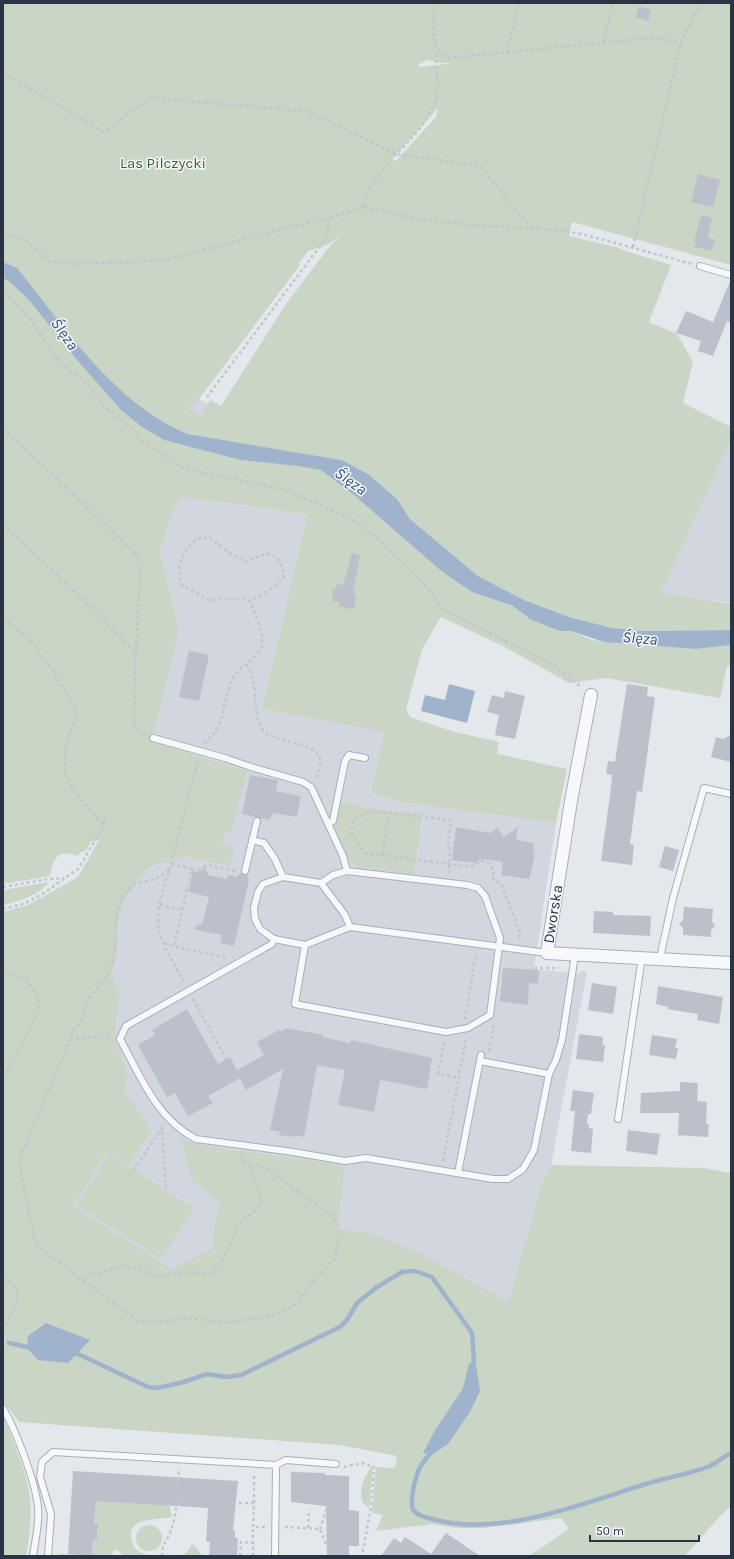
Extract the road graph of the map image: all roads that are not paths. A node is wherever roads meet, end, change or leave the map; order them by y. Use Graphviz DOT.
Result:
graph roads {
  1 [pos="700,266"];
  2 [pos="731,275"];
  3 [pos="591,695"];
  4 [pos="153,738"];
  5 [pos="365,758"];
  6 [pos="731,794"];
  7 [pos="257,821"];
  8 [pos="328,824"];
  9 [pos="252,840"];
  10 [pos="245,871"];
  11 [pos="347,871"];
  12 [pos="283,877"];
  13 [pos="321,883"];
  14 [pos="350,926"];
  15 [pos="274,940"];
  16 [pos="305,945"];
  17 [pos="500,945"];
  18 [pos="547,953"];
  19 [pos="576,955"];
  20 [pos="642,957"];
  21 [pos="660,958"];
  22 [pos="731,963"];
  23 [pos="549,1074"];
  24 [pos="618,1118"];
  25 [pos="458,1173"];
  26 [pos="3,1408"];
  27 [pos="276,1465"];
  28 [pos="337,1466"];
  29 [pos="33,1556"];
  30 [pos="48,1556"];
  31 [pos="275,1556"];
  1 -- 2 [label="lane"];
  3 -- 18 [label="street, Dworska"];
  4 -- 8 [label="lane"];
  5 -- 8 [label="lane"];
  6 -- 21 [label="lane"];
  7 -- 9 [label="lane"];
  8 -- 11 [label="lane"];
  9 -- 10 [label="lane"];
  9 -- 12 [label="lane"];
  11 -- 13 [label="lane"];
  11 -- 17 [label="lane"];
  12 -- 13 [label="lane"];
  12 -- 15 [label="lane"];
  13 -- 14 [label="lane"];
  14 -- 16 [label="lane"];
  14 -- 17 [label="lane"];
  15 -- 16 [label="lane"];
  15 -- 25 [label="lane"];
  16 -- 17 [label="lane"];
  17 -- 18 [label="lane"];
  18 -- 19 [label="street, Dworska"];
  19 -- 20 [label="street, Dworska"];
  19 -- 23 [label="lane"];
  20 -- 21 [label="street, Dworska"];
  20 -- 24 [label="lane"];
  21 -- 22 [label="street, Dworska"];
  23 -- 25 [label="lane"];
  23 -- 25 [label="lane"];
  26 -- 29 [label="lane"];
  27 -- 28 [label="lane"];
  27 -- 30 [label="lane"];
  27 -- 31 [label="lane"];
}
